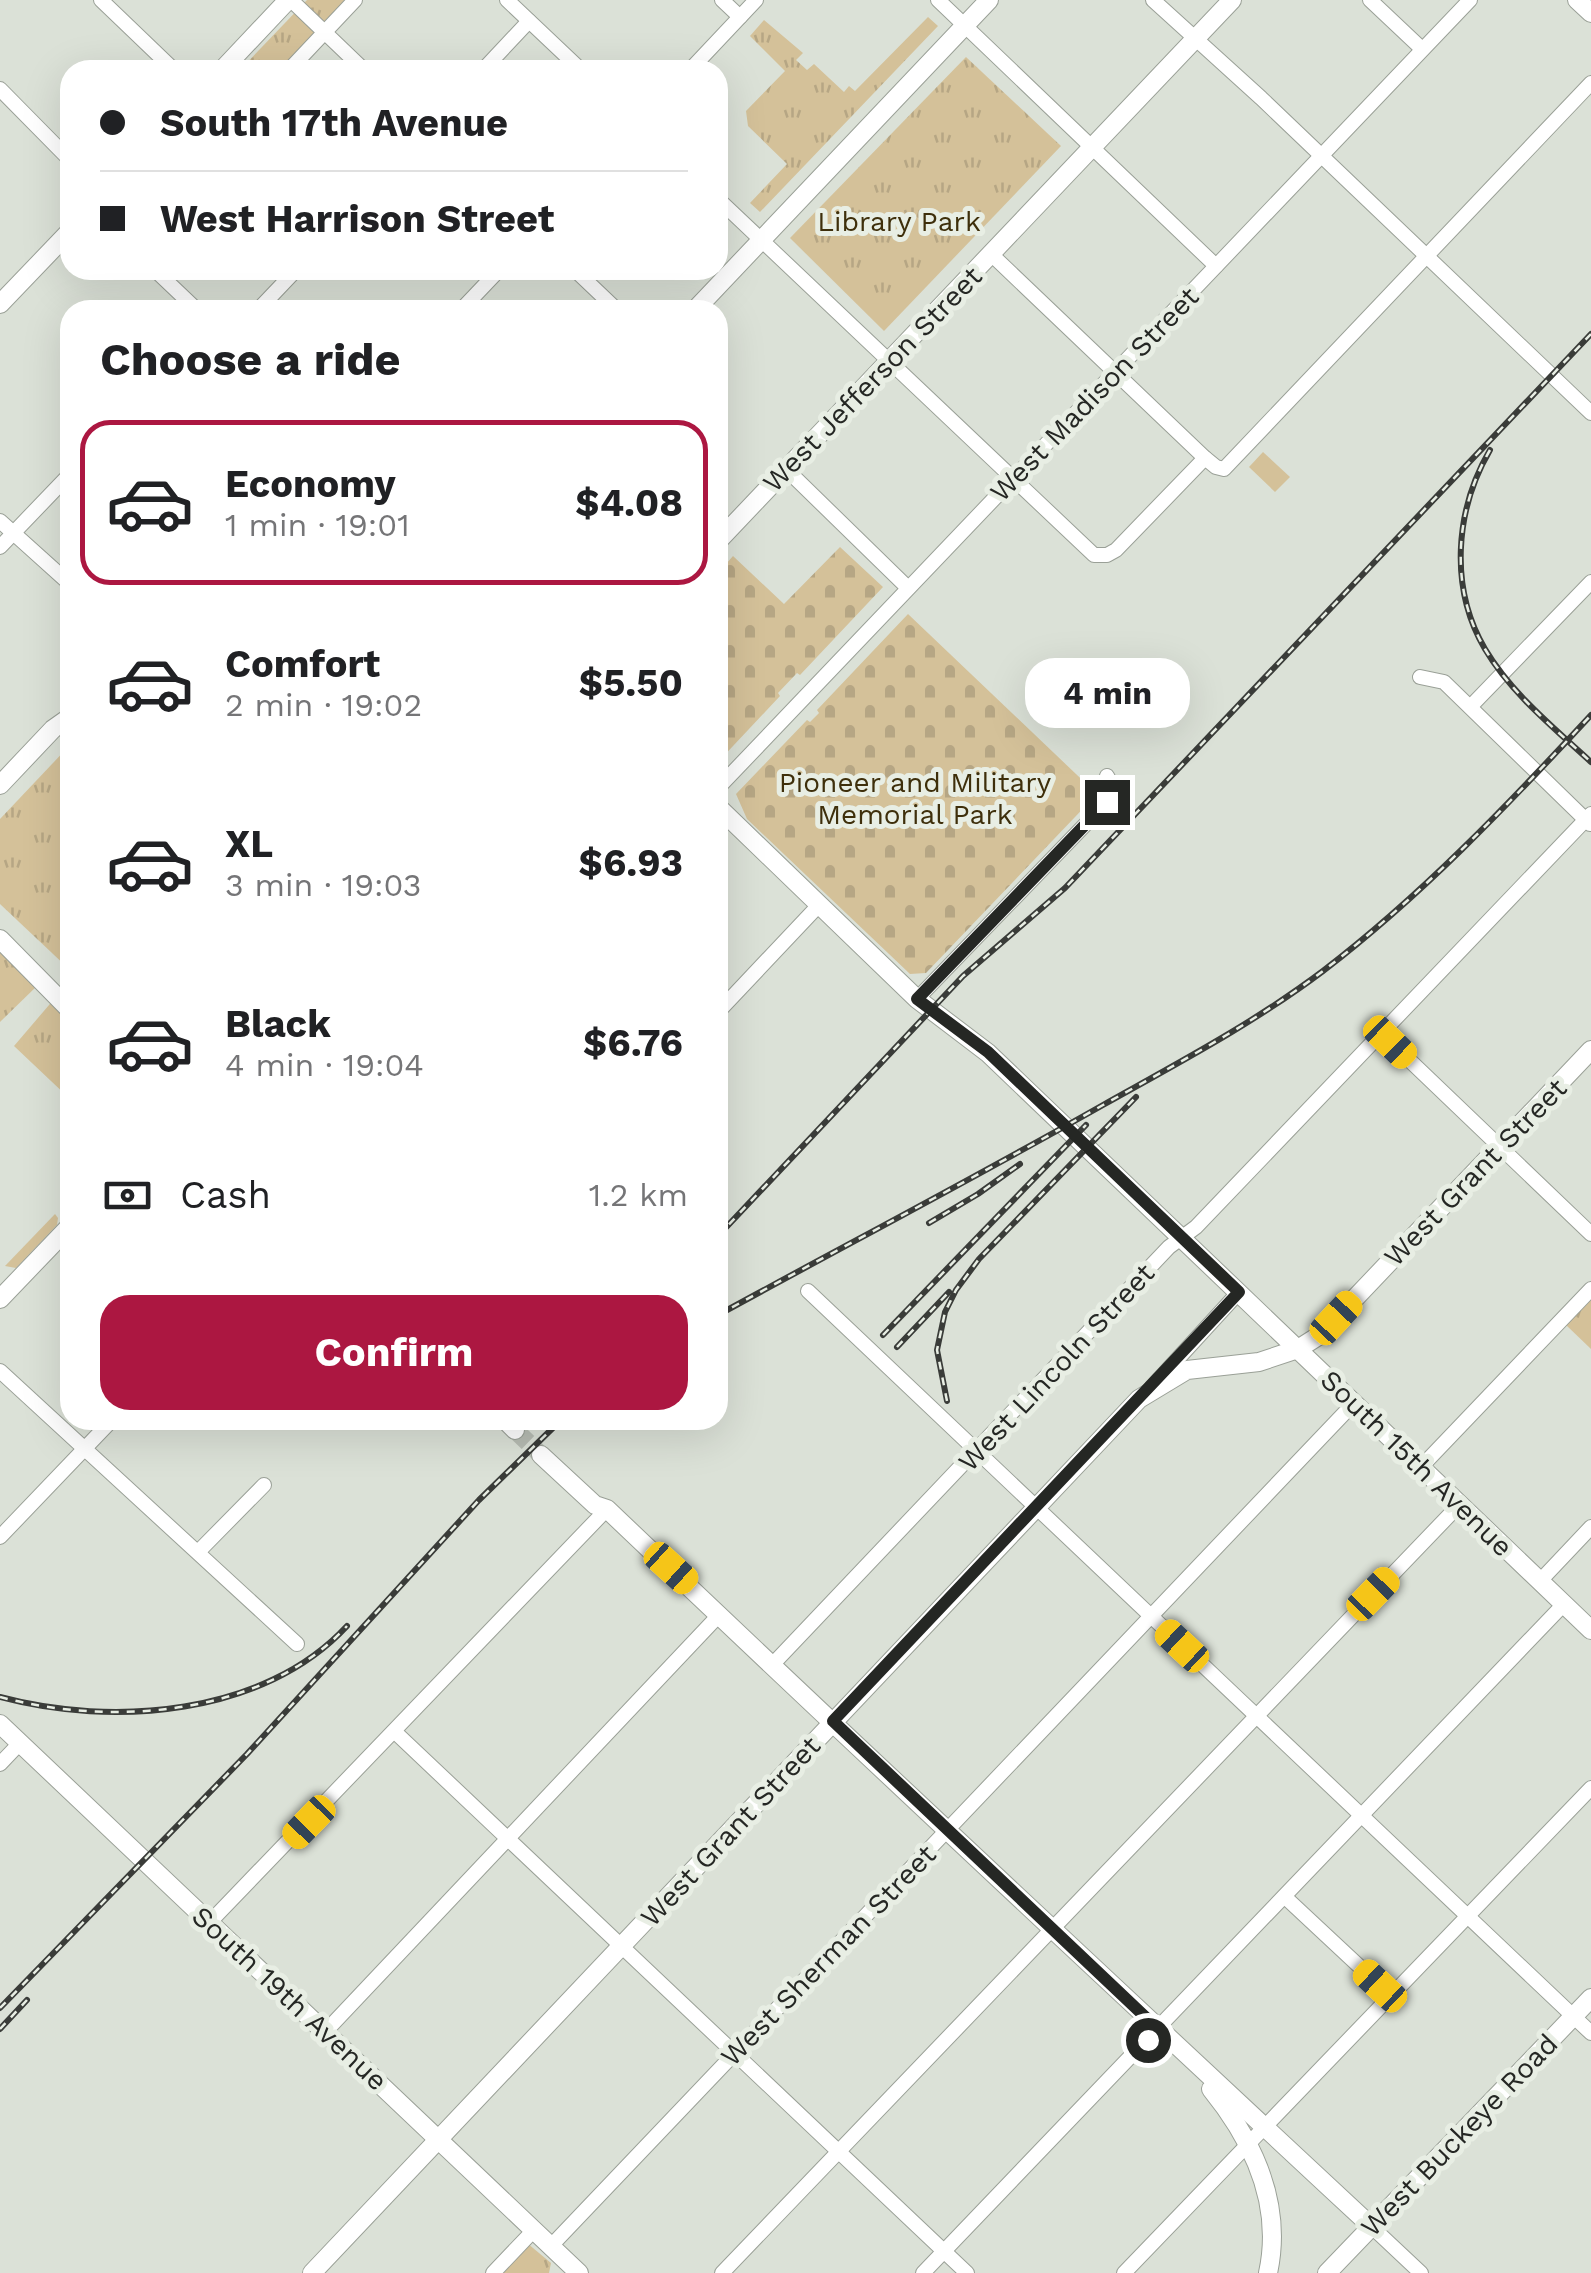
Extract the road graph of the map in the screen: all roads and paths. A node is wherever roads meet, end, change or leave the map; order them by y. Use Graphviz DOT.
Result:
graph roads {
  1 [pos="102,0"];
  2 [pos="290,0"];
  3 [pos="354,0"];
  4 [pos="507,0"];
  5 [pos="722,0"];
  6 [pos="756,0"];
  7 [pos="938,0"];
  8 [pos="989,0"];
  9 [pos="1153,0"];
  10 [pos="1232,0"];
  11 [pos="1370,0"];
  12 [pos="1470,0"];
  13 [pos="1577,0"];
  14 [pos="1591,13"];
  15 [pos="740,17"];
  16 [pos="529,21"];
  17 [pos="965,25"];
  18 [pos="325,32"];
  19 [pos="1196,38"];
  20 [pos="1422,49"];
  21 [pos="164,60"];
  22 [pos="232,60"];
  23 [pos="298,60"];
  24 [pos="354,60"];
  25 [pos="493,60"];
  26 [pos="570,60"];
  27 [pos="699,60"];
  28 [pos="1591,84"];
  29 [pos="0,88"];
  30 [pos="1093,146"];
  31 [pos="60,150"];
  32 [pos="1320,156"];
  33 [pos="728,209"];
  34 [pos="760,240"];
  35 [pos="60,241"];
  36 [pos="991,254"];
  37 [pos="1425,258"];
  38 [pos="1216,266"];
  39 [pos="728,274"];
  40 [pos="165,280"];
  41 [pos="286,280"];
  42 [pos="490,280"];
  43 [pos="585,280"];
  44 [pos="723,280"];
  45 [pos="186,300"];
  46 [pos="268,300"];
  47 [pos="470,300"];
  48 [pos="606,300"];
  49 [pos="704,300"];
  50 [pos="0,304"];
  51 [pos="888,362"];
  52 [pos="1116,372"];
  53 [pos="1591,413"];
  54 [pos="1205,458"];
  55 [pos="786,470"];
  56 [pos="1012,479"];
  57 [pos="60,485"];
  58 [pos="0,521"];
  59 [pos="728,531"];
  60 [pos="13,534"];
  61 [pos="0,547"];
  62 [pos="60,575"];
  63 [pos="1591,582"];
  64 [pos="908,588"];
  65 [pos="1420,677"];
  66 [pos="1471,706"];
  67 [pos="60,724"];
  68 [pos="1107,776"];
  69 [pos="728,777"];
  70 [pos="0,786"];
  71 [pos="728,817"];
  72 [pos="1589,820"];
  73 [pos="819,905"];
  74 [pos="0,937"];
  75 [pos="60,984"];
  76 [pos="917,999"];
  77 [pos="60,1000"];
  78 [pos="728,1001"];
  79 [pos="1381,1033"];
  80 [pos="1591,1050"];
  81 [pos="1498,1147"];
  82 [pos="1591,1234"];
  83 [pos="60,1236"];
  84 [pos="1181,1239"];
  85 [pos="1591,1290"];
  86 [pos="808,1291"];
  87 [pos="1239,1292"];
  88 [pos="0,1299"];
  89 [pos="1298,1349"];
  90 [pos="0,1371"];
  91 [pos="1149,1390"];
  92 [pos="1354,1403"];
  93 [pos="60,1425"];
  94 [pos="65,1430"];
  95 [pos="102,1430"];
  96 [pos="85,1448"];
  97 [pos="545,1450"];
  98 [pos="976,1452"];
  99 [pos="1421,1468"];
  100 [pos="264,1485"];
  101 [pos="1460,1504"];
  102 [pos="1035,1508"];
  103 [pos="607,1509"];
  104 [pos="1591,1527"];
  105 [pos="0,1537"];
  106 [pos="198,1552"];
  107 [pos="1540,1581"];
  108 [pos="1564,1604"];
  109 [pos="720,1614"];
  110 [pos="1151,1616"];
  111 [pos="1591,1630"];
  112 [pos="298,1644"];
  113 [pos="773,1664"];
  114 [pos="1256,1715"];
  115 [pos="833,1721"];
  116 [pos="0,1724"];
  117 [pos="395,1732"];
  118 [pos="20,1743"];
  119 [pos="0,1764"];
  120 [pos="1591,1788"];
  121 [pos="1362,1817"];
  122 [pos="948,1829"];
  123 [pos="508,1838"];
  124 [pos="1285,1897"];
  125 [pos="1466,1917"];
  126 [pos="210,1922"];
  127 [pos="1053,1930"];
  128 [pos="622,1944"];
  129 [pos="1390,1995"];
  130 [pos="1591,1998"];
  131 [pos="1573,2016"];
  132 [pos="1158,2029"];
  133 [pos="325,2032"];
  134 [pos="1591,2033"];
  135 [pos="736,2052"];
  136 [pos="1264,2126"];
  137 [pos="440,2138"];
  138 [pos="1248,2142"];
  139 [pos="839,2151"];
  140 [pos="1372,2227"];
  141 [pos="534,2230"];
  142 [pos="551,2246"];
  143 [pos="944,2250"];
  144 [pos="567,2269"];
  145 [pos="312,2273"];
  146 [pos="493,2273"];
  147 [pos="722,2273"];
  148 [pos="923,2273"];
  149 [pos="968,2273"];
  150 [pos="1124,2273"];
  151 [pos="1268,2273"];
  152 [pos="1327,2273"];
  153 [pos="1420,2273"];
  1 -- 21 [label="street"];
  2 -- 18 [label="street"];
  2 -- 22 [label="main road"];
  3 -- 18 [label="street"];
  4 -- 16 [label="street"];
  5 -- 15 [label="street"];
  6 -- 15 [label="street"];
  7 -- 17 [label="street"];
  8 -- 17 [label="main road"];
  9 -- 19 [label="street"];
  10 -- 19 [label="main road, West Jefferson Street"];
  11 -- 20 [label="street"];
  12 -- 20 [label="street, West Madison Street"];
  13 -- 14 [label="main road"];
  15 -- 27 [label="street"];
  16 -- 25 [label="street"];
  16 -- 26 [label="street"];
  17 -- 30 [label="street"];
  17 -- 34 [label="main road"];
  18 -- 23 [label="street"];
  18 -- 24 [label="street"];
  19 -- 30 [label="main road, West Jefferson Street"];
  19 -- 32 [label="street"];
  20 -- 32 [label="street, West Madison Street"];
  28 -- 37 [label="street"];
  29 -- 31 [label="street"];
  30 -- 36 [label="main road, West Jefferson Street"];
  30 -- 38 [label="street"];
  32 -- 37 [label="street"];
  32 -- 38 [label="street, West Madison Street"];
  33 -- 34 [label="street"];
  34 -- 39 [label="main road"];
  34 -- 51 [label="street"];
  35 -- 50 [label="main road"];
  36 -- 51 [label="main road, West Jefferson Street"];
  36 -- 52 [label="street"];
  37 -- 53 [label="street"];
  37 -- 54 [label="street"];
  38 -- 52 [label="street, West Madison Street"];
  40 -- 45 [label="street"];
  41 -- 46 [label="street"];
  42 -- 47 [label="street"];
  43 -- 48 [label="street"];
  44 -- 49 [label="main road"];
  51 -- 55 [label="main road, West Jefferson Street"];
  51 -- 56 [label="street"];
  52 -- 54 [label="street"];
  52 -- 56 [label="street, West Madison Street"];
  54 -- 56 [label="street"];
  55 -- 59 [label="main road, West Jefferson Street"];
  55 -- 64 [label="street"];
  56 -- 64 [label="street, West Madison Street"];
  57 -- 60 [label="street"];
  58 -- 60 [label="street"];
  60 -- 61 [label="street"];
  60 -- 62 [label="street"];
  63 -- 66 [label="street"];
  64 -- 69 [label="street, West Madison Street"];
  65 -- 66 [label="street"];
  66 -- 72 [label="street"];
  67 -- 70 [label="main road"];
  68 -- 76 [label="street"];
  71 -- 73 [label="main road, South 15th Avenue"];
  72 -- 79 [label="street, West Lincoln Street"];
  73 -- 76 [label="main road, South 15th Avenue"];
  73 -- 78 [label="street"];
  74 -- 75 [label="main road"];
  74 -- 77 [label="main road"];
  76 -- 84 [label="main road, South 15th Avenue"];
  79 -- 81 [label="street"];
  79 -- 84 [label="street, West Lincoln Street"];
  80 -- 81 [label="main road, West Grant Street"];
  81 -- 82 [label="street"];
  81 -- 89 [label="main road, West Grant Street"];
  83 -- 88 [label="main road"];
  84 -- 87 [label="main road, South 15th Avenue"];
  84 -- 98 [label="street, West Lincoln Street"];
  85 -- 99 [label="street"];
  86 -- 98 [label="street"];
  87 -- 89 [label="main road, South 15th Avenue"];
  87 -- 91 [label="street, West Grant Street"];
  89 -- 91 [label="main road, West Grant Street"];
  89 -- 92 [label="main road, South 15th Avenue"];
  90 -- 93 [label="street"];
  91 -- 102 [label="main road, West Grant Street"];
  92 -- 99 [label="main road, South 15th Avenue"];
  92 -- 110 [label="street, West Sherman Street"];
  94 -- 96 [label="street"];
  95 -- 96 [label="street"];
  96 -- 105 [label="street"];
  96 -- 106 [label="street"];
  97 -- 103 [label="main road"];
  98 -- 102 [label="street"];
  98 -- 113 [label="street, West Lincoln Street"];
  99 -- 101 [label="main road, South 15th Avenue"];
  100 -- 106 [label="street"];
  101 -- 107 [label="main road, South 15th Avenue"];
  101 -- 114 [label="street"];
  102 -- 110 [label="street"];
  102 -- 115 [label="main road, West Grant Street"];
  103 -- 109 [label="main road"];
  103 -- 117 [label="street"];
  104 -- 107 [label="street"];
  106 -- 112 [label="street"];
  107 -- 108 [label="main road, South 15th Avenue"];
  108 -- 111 [label="main road, South 15th Avenue"];
  108 -- 121 [label="street"];
  109 -- 113 [label="main road"];
  109 -- 123 [label="street"];
  110 -- 114 [label="street"];
  110 -- 122 [label="street, West Sherman Street"];
  113 -- 115 [label="main road"];
  114 -- 121 [label="street"];
  114 -- 127 [label="street"];
  115 -- 122 [label="main road"];
  115 -- 128 [label="main road, West Grant Street"];
  116 -- 118 [label="main road, South 19th Avenue"];
  117 -- 123 [label="street"];
  117 -- 126 [label="street"];
  118 -- 119 [label="street"];
  118 -- 126 [label="main road, South 19th Avenue"];
  120 -- 125 [label="street"];
  121 -- 124 [label="street"];
  121 -- 125 [label="street"];
  122 -- 127 [label="main road"];
  122 -- 135 [label="street, West Sherman Street"];
  123 -- 128 [label="street"];
  123 -- 133 [label="street"];
  124 -- 129 [label="street"];
  124 -- 132 [label="street"];
  125 -- 129 [label="street"];
  125 -- 131 [label="street"];
  126 -- 133 [label="main road, South 19th Avenue"];
  127 -- 132 [label="main road"];
  127 -- 139 [label="street"];
  128 -- 135 [label="street"];
  128 -- 137 [label="main road, West Grant Street"];
  129 -- 136 [label="street"];
  130 -- 131 [label="main road, West Buckeye Road"];
  131 -- 134 [label="street"];
  131 -- 140 [label="main road, West Buckeye Road"];
  132 -- 136 [label="main road"];
  132 -- 138 [label="main road"];
  132 -- 143 [label="street"];
  133 -- 137 [label="main road, South 19th Avenue"];
  135 -- 139 [label="street"];
  135 -- 142 [label="street, West Sherman Street"];
  136 -- 138 [label="street"];
  136 -- 140 [label="main road"];
  137 -- 141 [label="main road, South 19th Avenue"];
  137 -- 145 [label="main road, West Grant Street"];
  138 -- 150 [label="street"];
  138 -- 151 [label="main road"];
  139 -- 143 [label="street"];
  139 -- 147 [label="street"];
  140 -- 152 [label="main road, West Buckeye Road"];
  140 -- 153 [label="street"];
  141 -- 142 [label="main road, South 19th Avenue"];
  141 -- 146 [label="street"];
  142 -- 144 [label="main road, South 19th Avenue"];
  143 -- 148 [label="street"];
  143 -- 149 [label="street"];
}
